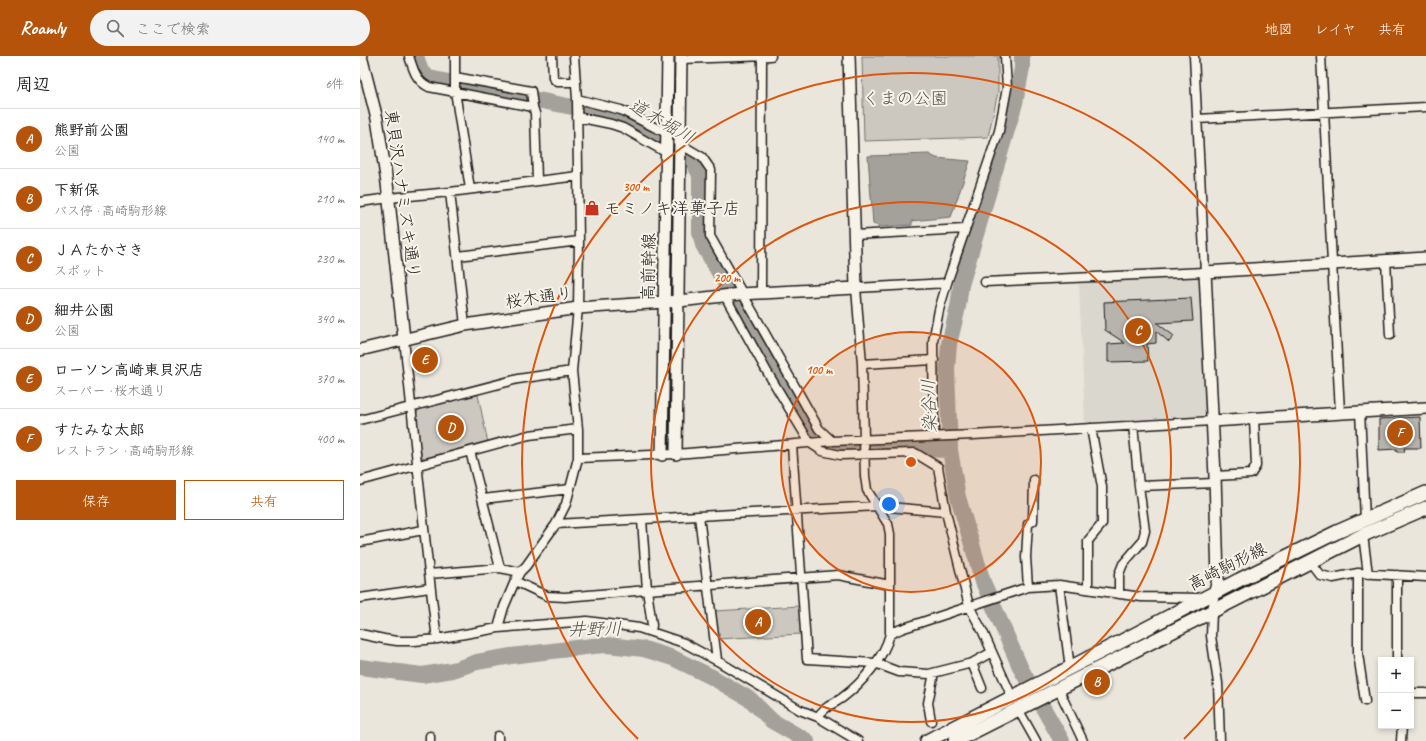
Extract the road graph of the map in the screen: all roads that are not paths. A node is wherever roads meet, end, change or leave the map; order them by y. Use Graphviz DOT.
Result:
graph roads {
  1 [pos="361,56"];
  2 [pos="409,56"];
  3 [pos="454,56"];
  4 [pos="552,56"];
  5 [pos="574,56"];
  6 [pos="668,56"];
  7 [pos="762,56"];
  8 [pos="771,56"];
  9 [pos="849,56"];
  10 [pos="1005,56"];
  11 [pos="1194,56"];
  12 [pos="1321,56"];
  13 [pos="681,57"];
  14 [pos="455,77"];
  15 [pos="575,82"];
  16 [pos="456,91"];
  17 [pos="577,99"];
  18 [pos="533,105"];
  19 [pos="1426,107"];
  20 [pos="1323,113"];
  21 [pos="577,117"];
  22 [pos="1197,119"];
  23 [pos="667,133"];
  24 [pos="680,144"];
  25 [pos="667,153"];
  26 [pos="578,176"];
  27 [pos="537,181"];
  28 [pos="470,189"];
  29 [pos="450,192"];
  30 [pos="389,198"];
  31 [pos="360,202"];
  32 [pos="965,230"];
  33 [pos="854,235"];
  34 [pos="579,241"];
  35 [pos="458,256"];
  36 [pos="1426,258"];
  37 [pos="1386,261"];
  38 [pos="1332,264"];
  39 [pos="1205,272"];
  40 [pos="985,282"];
  41 [pos="947,284"];
  42 [pos="856,288"];
  43 [pos="742,294"];
  44 [pos="761,294"];
  45 [pos="726,296"];
  46 [pos="678,301"];
  47 [pos="665,302"];
  48 [pos="578,308"];
  49 [pos="465,325"];
  50 [pos="1390,335"];
  51 [pos="404,339"];
  52 [pos="360,350"];
  53 [pos="934,360"];
  54 [pos="862,364"];
  55 [pos="572,371"];
  56 [pos="411,407"];
  57 [pos="1426,408"];
  58 [pos="1360,411"];
  59 [pos="1340,412"];
  60 [pos="1254,418"];
  61 [pos="360,420"];
  62 [pos="1212,421"];
  63 [pos="1133,425"];
  64 [pos="1091,428"];
  65 [pos="578,430"];
  66 [pos="936,436"];
  67 [pos="832,441"];
  68 [pos="864,441"];
  69 [pos="810,443"];
  70 [pos="792,445"];
  71 [pos="470,451"];
  72 [pos="676,454"];
  73 [pos="864,454"];
  74 [pos="662,455"];
  75 [pos="578,458"];
  76 [pos="418,466"];
  77 [pos="1215,479"];
  78 [pos="1034,480"];
  79 [pos="360,481"];
  80 [pos="1139,486"];
  81 [pos="570,489"];
  82 [pos="1426,494"];
  83 [pos="483,499"];
  84 [pos="877,506"];
  85 [pos="1426,508"];
  86 [pos="797,510"];
  87 [pos="946,512"];
  88 [pos="699,516"];
  89 [pos="642,520"];
  90 [pos="1365,520"];
  91 [pos="556,524"];
  92 [pos="423,530"];
  93 [pos="1363,535"];
  94 [pos="360,542"];
  95 [pos="1310,562"];
  96 [pos="500,568"];
  97 [pos="520,572"];
  98 [pos="1358,573"];
  99 [pos="429,574"];
  100 [pos="1368,574"];
  101 [pos="1397,575"];
  102 [pos="801,577"];
  103 [pos="1426,577"];
  104 [pos="515,581"];
  105 [pos="707,585"];
  106 [pos="890,585"];
  107 [pos="1059,585"];
  108 [pos="1028,587"];
  109 [pos="430,588"];
  110 [pos="1088,589"];
  111 [pos="647,590"];
  112 [pos="1119,594"];
  113 [pos="1209,595"];
  114 [pos="360,598"];
  115 [pos="971,605"];
  116 [pos="1212,612"];
  117 [pos="498,628"];
  118 [pos="651,632"];
  119 [pos="360,634"];
  120 [pos="890,634"];
  121 [pos="437,639"];
  122 [pos="992,652"];
  123 [pos="1397,657"];
  124 [pos="717,660"];
  125 [pos="875,663"];
  126 [pos="972,663"];
  127 [pos="1070,668"];
  128 [pos="934,673"];
  129 [pos="1054,686"];
  130 [pos="982,688"];
  131 [pos="1414,693"];
  132 [pos="1426,693"];
  133 [pos="1017,702"];
  134 [pos="1364,702"];
  135 [pos="818,717"];
  136 [pos="931,721"];
  137 [pos="1402,729"];
  138 [pos="858,741"];
  139 [pos="927,741"];
  140 [pos="955,741"];
  141 [pos="1036,741"];
  142 [pos="1083,741"];
  143 [pos="1220,741"];
  144 [pos="1402,741"];
  1 -- 30 [label="street, 東貝沢ハナミズキ通り"];
  2 -- 16 [label="street"];
  3 -- 14 [label="street"];
  4 -- 15 [label="street"];
  5 -- 15 [label="street"];
  6 -- 23 [label="street, 高前幹線"];
  7 -- 8 [label="street"];
  7 -- 13 [label="street"];
  7 -- 44 [label="street"];
  9 -- 33 [label="street"];
  10 -- 32 [label="street"];
  11 -- 22 [label="street"];
  12 -- 20 [label="street"];
  13 -- 24 [label="street, 高前幹線"];
  14 -- 16 [label="street"];
  14 -- 18 [label="street"];
  15 -- 17 [label="street"];
  16 -- 18 [label="street"];
  16 -- 28 [label="street"];
  17 -- 21 [label="street"];
  17 -- 23 [label="street"];
  18 -- 27 [label="street"];
  19 -- 20 [label="street"];
  20 -- 22 [label="street"];
  20 -- 38 [label="street"];
  21 -- 25 [label="street"];
  21 -- 26 [label="street"];
  22 -- 39 [label="street"];
  23 -- 25 [label="street, 高前幹線"];
  24 -- 43 [label="street"];
  24 -- 46 [label="street, 高前幹線"];
  25 -- 47 [label="street, 高前幹線"];
  26 -- 27 [label="street"];
  26 -- 34 [label="street"];
  27 -- 28 [label="street"];
  28 -- 29 [label="street"];
  29 -- 30 [label="street"];
  29 -- 35 [label="street"];
  30 -- 31 [label="street"];
  30 -- 51 [label="street, 東貝沢ハナミズキ通り"];
  32 -- 33 [label="street"];
  32 -- 41 [label="street"];
  33 -- 42 [label="street"];
  34 -- 35 [label="street"];
  34 -- 48 [label="street"];
  35 -- 49 [label="street"];
  36 -- 37 [label="street"];
  37 -- 38 [label="street"];
  37 -- 50 [label="street"];
  38 -- 39 [label="street"];
  38 -- 59 [label="street"];
  39 -- 40 [label="street"];
  39 -- 62 [label="street"];
  41 -- 42 [label="street"];
  41 -- 53 [label="street"];
  42 -- 44 [label="street"];
  42 -- 54 [label="street"];
  43 -- 44 [label="street"];
  43 -- 45 [label="street, 桜木通り"];
  43 -- 67 [label="street"];
  45 -- 46 [label="street, 桜木通り"];
  45 -- 69 [label="street"];
  46 -- 47 [label="street, 桜木通り"];
  46 -- 72 [label="street, 高前幹線"];
  47 -- 48 [label="street, 桜木通り"];
  47 -- 74 [label="street, 高前幹線"];
  48 -- 49 [label="street, 桜木通り"];
  48 -- 55 [label="street"];
  49 -- 51 [label="street, 桜木通り"];
  51 -- 52 [label="street, 桜木通り"];
  51 -- 56 [label="street"];
  53 -- 54 [label="street"];
  53 -- 66 [label="street"];
  54 -- 68 [label="street"];
  55 -- 56 [label="street"];
  55 -- 65 [label="street"];
  56 -- 61 [label="street"];
  56 -- 76 [label="street"];
  57 -- 58 [label="street"];
  58 -- 59 [label="street"];
  58 -- 90 [label="street"];
  59 -- 60 [label="street"];
  60 -- 62 [label="street"];
  60 -- 77 [label="street"];
  62 -- 63 [label="street"];
  62 -- 77 [label="street"];
  63 -- 64 [label="street"];
  63 -- 80 [label="street"];
  64 -- 66 [label="street"];
  64 -- 110 [label="street"];
  65 -- 71 [label="street"];
  65 -- 75 [label="street"];
  66 -- 68 [label="street"];
  67 -- 68 [label="street"];
  67 -- 69 [label="street"];
  68 -- 73 [label="street"];
  69 -- 70 [label="street"];
  69 -- 73 [label="street"];
  70 -- 72 [label="street"];
  70 -- 86 [label="street"];
  71 -- 76 [label="street"];
  71 -- 83 [label="street"];
  72 -- 74 [label="street"];
  73 -- 84 [label="street"];
  73 -- 87 [label="street"];
  74 -- 75 [label="street"];
  75 -- 81 [label="street"];
  76 -- 79 [label="street"];
  76 -- 92 [label="street"];
  77 -- 80 [label="street"];
  77 -- 113 [label="street"];
  78 -- 108 [label="street"];
  80 -- 112 [label="street"];
  81 -- 83 [label="street"];
  81 -- 91 [label="street"];
  82 -- 90 [label="main road, 高崎駒形線"];
  83 -- 96 [label="street"];
  84 -- 86 [label="street"];
  84 -- 87 [label="street"];
  84 -- 106 [label="street"];
  85 -- 93 [label="main road, 高崎駒形線"];
  86 -- 88 [label="street"];
  86 -- 102 [label="street"];
  87 -- 115 [label="street"];
  88 -- 89 [label="street"];
  88 -- 105 [label="street"];
  89 -- 91 [label="street"];
  89 -- 111 [label="street"];
  90 -- 113 [label="main road, 高崎駒形線"];
  91 -- 97 [label="street"];
  92 -- 94 [label="street"];
  92 -- 99 [label="street"];
  93 -- 95 [label="main road, 高崎駒形線"];
  93 -- 100 [label="street"];
  95 -- 98 [label="street"];
  95 -- 116 [label="main road, 高崎駒形線"];
  96 -- 97 [label="street"];
  96 -- 99 [label="street"];
  97 -- 104 [label="street"];
  98 -- 100 [label="street"];
  98 -- 134 [label="street"];
  99 -- 109 [label="street"];
  100 -- 101 [label="street"];
  101 -- 103 [label="street"];
  101 -- 123 [label="street"];
  102 -- 105 [label="street"];
  102 -- 106 [label="street"];
  102 -- 125 [label="street"];
  104 -- 111 [label="street"];
  104 -- 117 [label="street"];
  105 -- 111 [label="street"];
  105 -- 124 [label="street"];
  106 -- 120 [label="street"];
  107 -- 108 [label="street"];
  107 -- 110 [label="street"];
  107 -- 127 [label="street"];
  108 -- 115 [label="street"];
  109 -- 114 [label="street"];
  109 -- 121 [label="street"];
  110 -- 112 [label="street"];
  111 -- 118 [label="street"];
  112 -- 113 [label="street"];
  113 -- 116 [label="street"];
  113 -- 127 [label="main road, 高崎駒形線"];
  115 -- 120 [label="street"];
  115 -- 122 [label="street"];
  116 -- 129 [label="main road, 高崎駒形線"];
  116 -- 143 [label="street"];
  117 -- 118 [label="street"];
  117 -- 121 [label="street"];
  118 -- 124 [label="street"];
  119 -- 121 [label="street"];
  120 -- 125 [label="street"];
  122 -- 126 [label="street"];
  122 -- 133 [label="street"];
  124 -- 135 [label="street"];
  125 -- 128 [label="street"];
  125 -- 135 [label="street"];
  126 -- 128 [label="street"];
  126 -- 130 [label="street"];
  127 -- 129 [label="main road, 高崎駒形線"];
  128 -- 136 [label="street"];
  129 -- 133 [label="main road"];
  129 -- 142 [label="street"];
  131 -- 132 [label="street"];
  133 -- 139 [label="main road"];
  133 -- 140 [label="main road"];
  133 -- 141 [label="street"];
  135 -- 138 [label="street"];
  137 -- 144 [label="street"];
}
